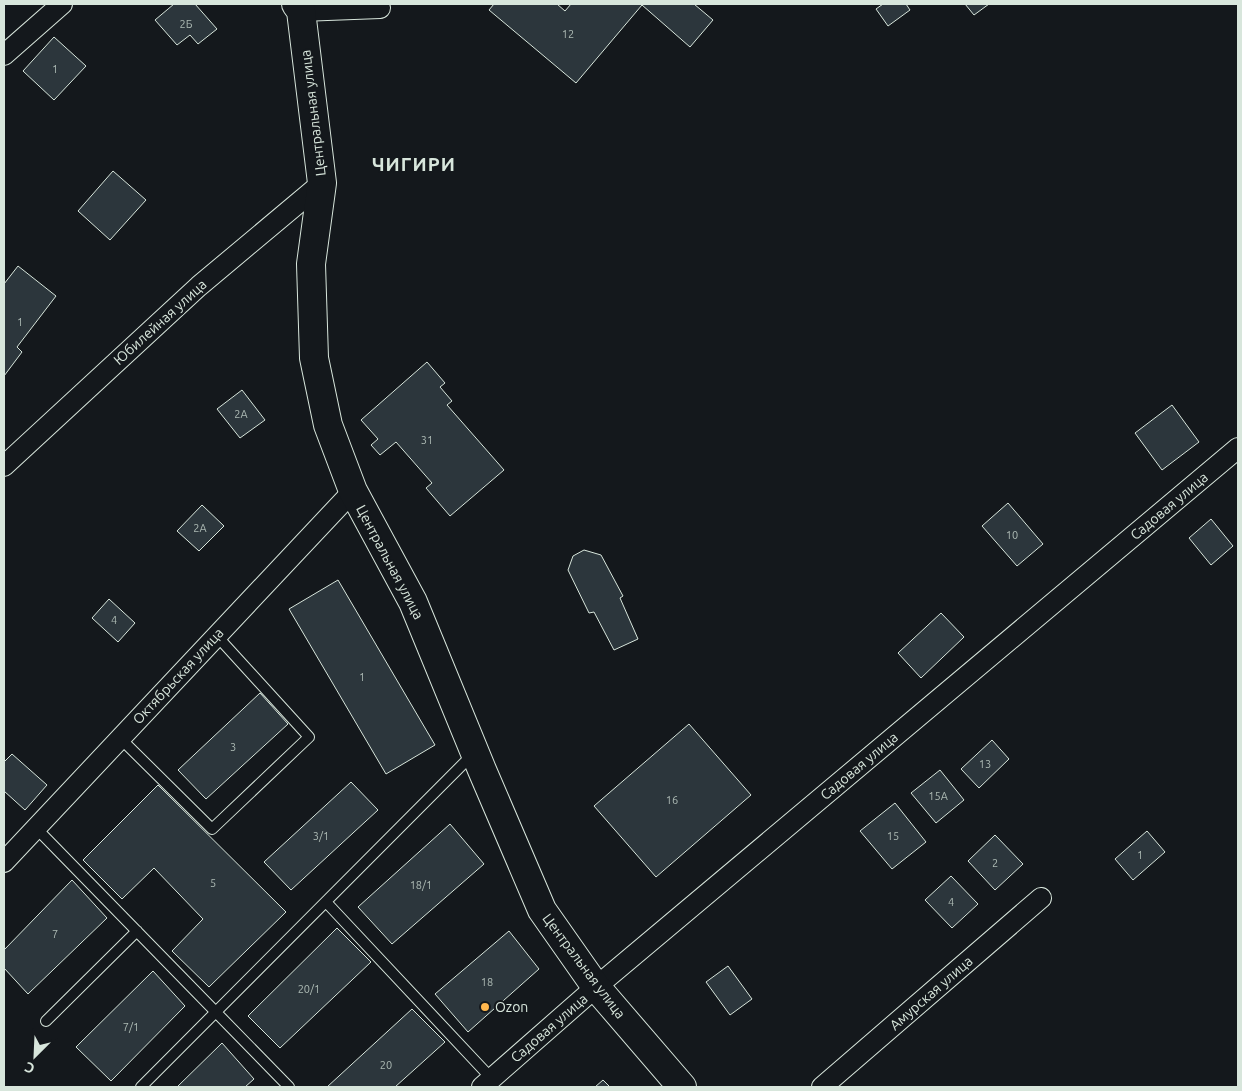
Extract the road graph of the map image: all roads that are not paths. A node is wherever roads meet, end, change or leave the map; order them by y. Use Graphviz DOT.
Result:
graph roads {
  1 [pos="62,4"];
  2 [pos="382,6"];
  3 [pos="298,8"];
  4 [pos="4,55"];
  5 [pos="322,183"];
  6 [pos="1238,448"];
  7 [pos="4,466"];
  8 [pos="353,491"];
  9 [pos="216,635"];
  10 [pos="120,738"];
  11 [pos="475,752"];
  12 [pos="36,828"];
  13 [pos="4,862"];
  14 [pos="1041,898"];
  15 [pos="326,902"];
  16 [pos="137,931"];
  17 [pos="596,987"];
  18 [pos="216,1012"];
  19 [pos="46,1021"];
  20 [pos="487,1083"];
  21 [pos="141,1087"];
  22 [pos="289,1087"];
  23 [pos="682,1087"];
  24 [pos="822,1087"];
  1 -- 4 [label="street"];
  2 -- 3 [label="street"];
  3 -- 5 [label="street, Центральная улица"];
  5 -- 7 [label="street, Юбилейная улица"];
  5 -- 8 [label="street, Центральная улица"];
  6 -- 17 [label="street, Садовая улица"];
  8 -- 9 [label="street, Октябрьская улица"];
  8 -- 11 [label="street, Центральная улица"];
  9 -- 10 [label="street, Октябрьская улица"];
  9 -- 10 [label="lane"];
  10 -- 12 [label="street, Октябрьская улица"];
  11 -- 15 [label="lane"];
  11 -- 17 [label="street, Центральная улица"];
  12 -- 13 [label="street, Октябрьская улица"];
  12 -- 16 [label="lane"];
  14 -- 24 [label="street, Амурская улица"];
  15 -- 18 [label="lane"];
  15 -- 20 [label="lane"];
  16 -- 18 [label="lane"];
  16 -- 19 [label="lane"];
  17 -- 20 [label="street, Садовая улица"];
  17 -- 23 [label="street, Центральная улица"];
  18 -- 21 [label="lane"];
  18 -- 22 [label="lane"];
}
